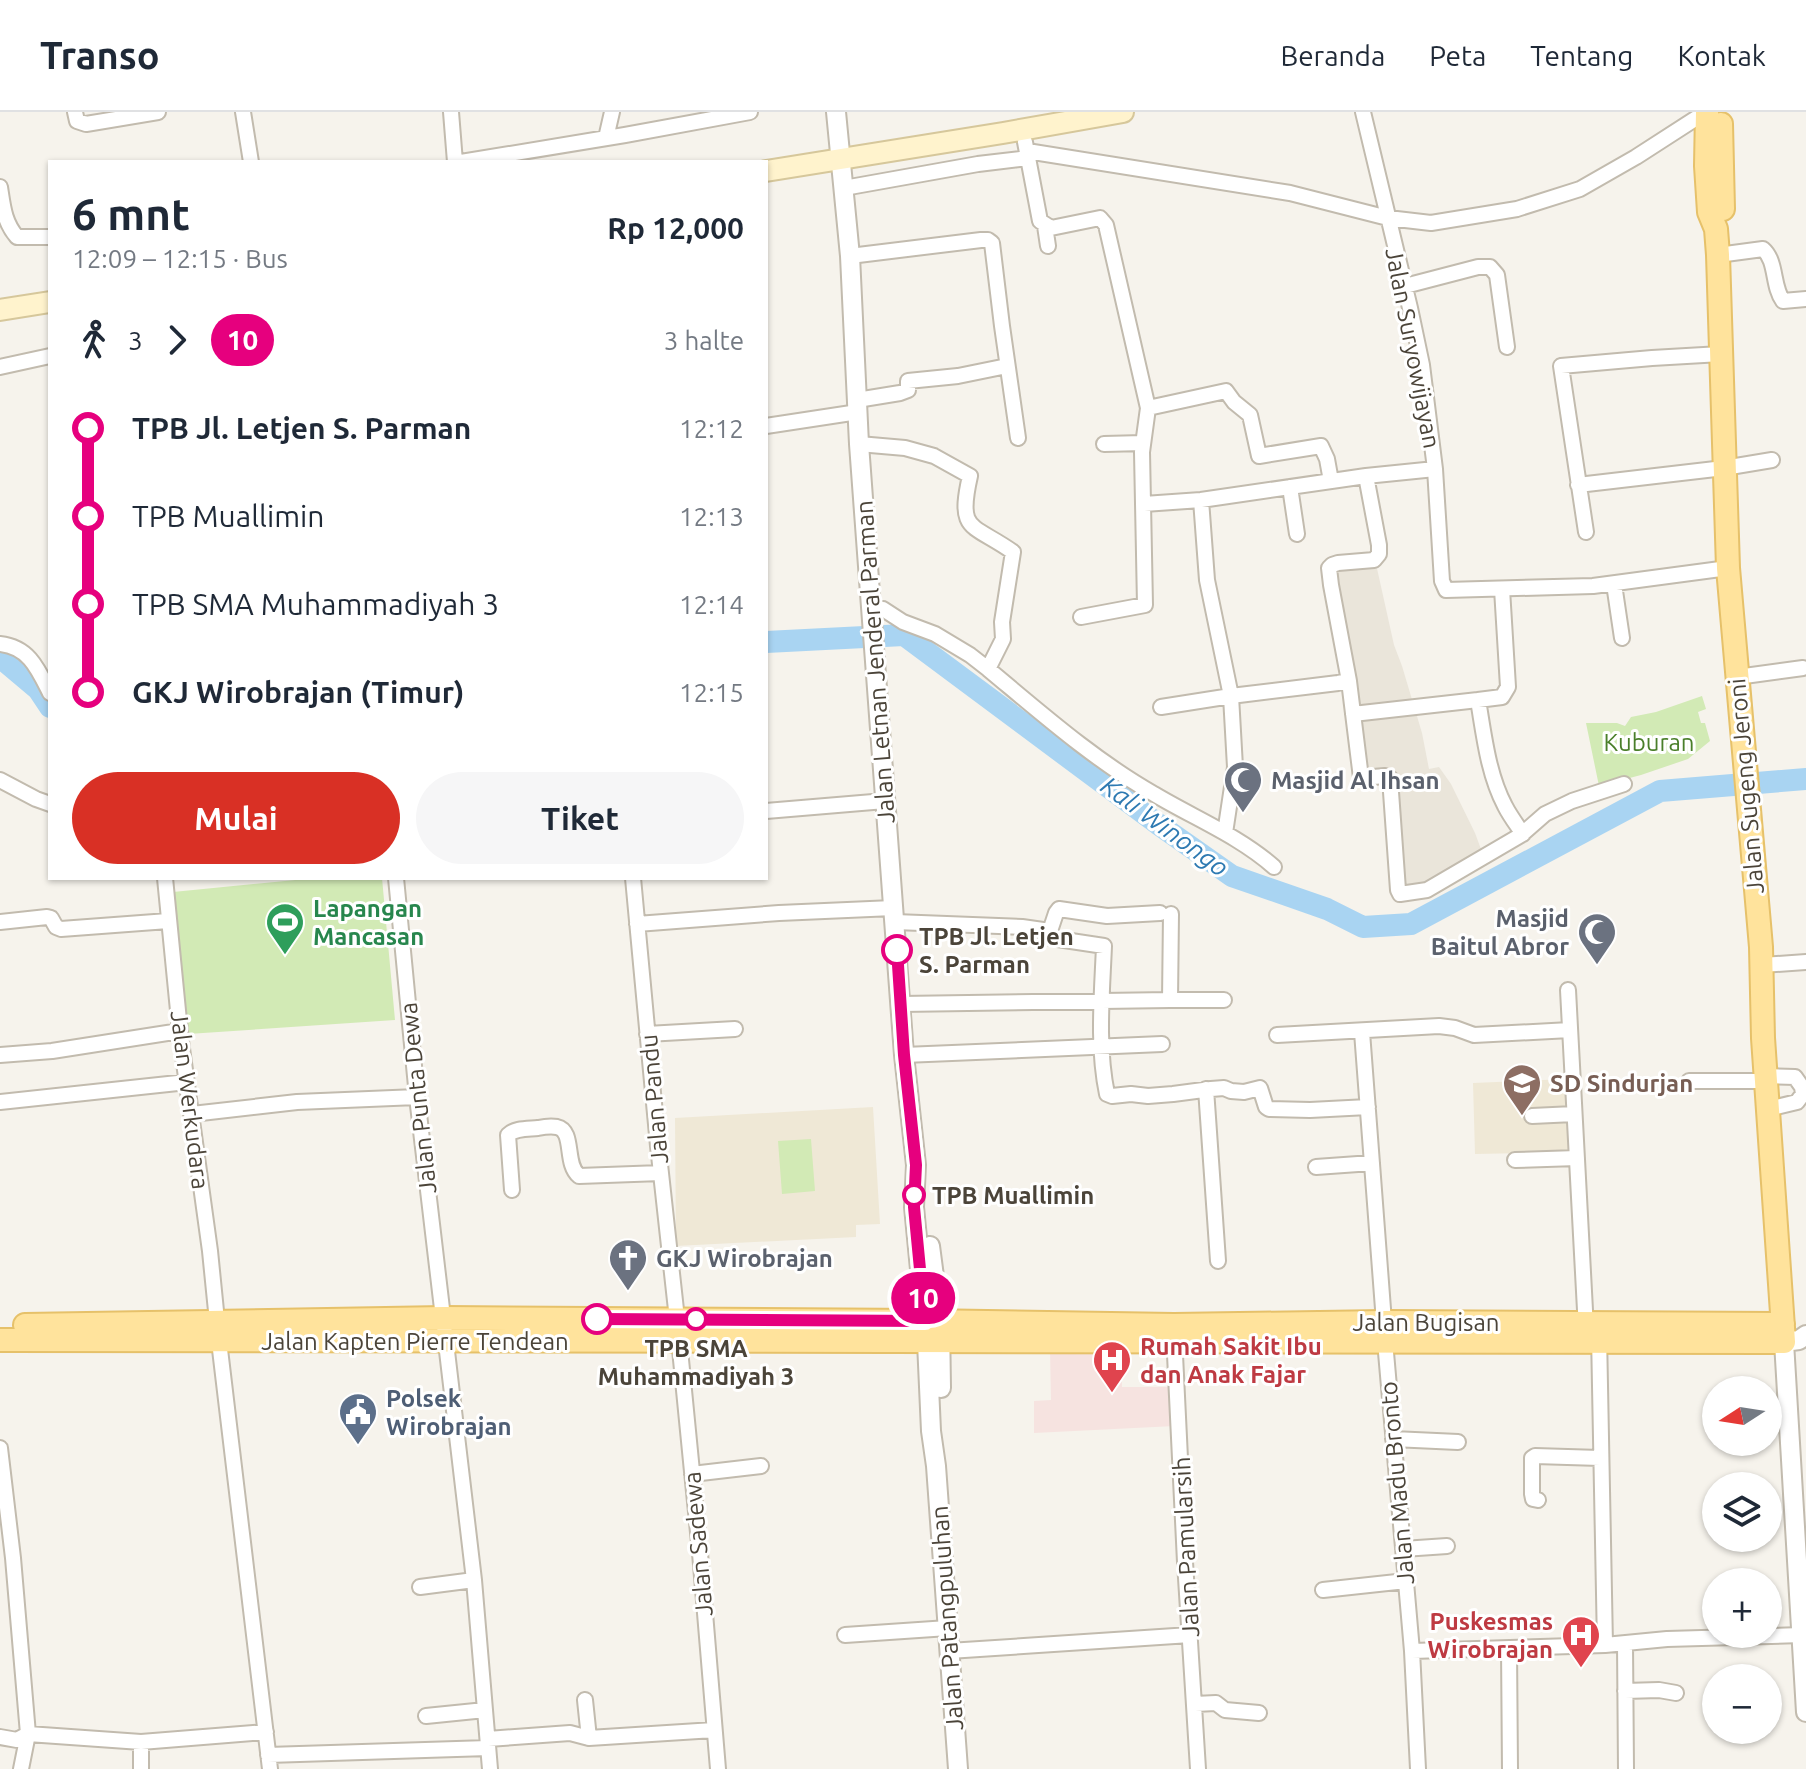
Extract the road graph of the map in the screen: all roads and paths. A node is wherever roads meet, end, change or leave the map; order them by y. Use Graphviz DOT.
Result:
graph roads {
  1 [pos="75,112"];
  2 [pos="158,112"];
  3 [pos="243,112"];
  4 [pos="451,112"];
  5 [pos="613,112"];
  6 [pos="750,112"];
  7 [pos="836,112"];
  8 [pos="1123,112"];
  9 [pos="1363,112"];
  10 [pos="1712,113"];
  11 [pos="1022,130"];
  12 [pos="625,135"];
  13 [pos="606,138"];
  14 [pos="1028,154"];
  15 [pos="842,158"];
  16 [pos="251,160"];
  17 [pos="458,160"];
  18 [pos="470,160"];
  19 [pos="768,171"];
  20 [pos="0,187"];
  21 [pos="844,188"];
  22 [pos="1388,218"];
  23 [pos="1045,226"];
  24 [pos="48,237"];
  25 [pos="1048,246"];
  26 [pos="1718,255"];
  27 [pos="850,256"];
  28 [pos="1405,286"];
  29 [pos="1806,299"];
  30 [pos="48,302"];
  31 [pos="0,311"];
  32 [pos="1507,347"];
  33 [pos="1721,354"];
  34 [pos="48,356"];
  35 [pos="1007,366"];
  36 [pos="0,367"];
  37 [pos="857,406"];
  38 [pos="1148,408"];
  39 [pos="768,426"];
  40 [pos="1018,438"];
  41 [pos="1143,443"];
  42 [pos="859,444"];
  43 [pos="1104,444"];
  44 [pos="1772,460"];
  45 [pos="1724,468"];
  46 [pos="1435,469"];
  47 [pos="1366,476"];
  48 [pos="1331,481"];
  49 [pos="1578,485"];
  50 [pos="1290,487"];
  51 [pos="1201,500"];
  52 [pos="1144,504"];
  53 [pos="1586,532"];
  54 [pos="1297,534"];
  55 [pos="1728,568"];
  56 [pos="1614,584"];
  57 [pos="1502,589"];
  58 [pos="872,611"];
  59 [pos="1081,617"];
  60 [pos="1622,638"];
  61 [pos="0,644"];
  62 [pos="1803,668"];
  63 [pos="988,669"];
  64 [pos="1737,677"];
  65 [pos="1349,681"];
  66 [pos="48,689"];
  67 [pos="1231,696"];
  68 [pos="1478,700"];
  69 [pos="1161,707"];
  70 [pos="1353,714"];
  71 [pos="0,780"];
  72 [pos="1624,784"];
  73 [pos="885,801"];
  74 [pos="48,803"];
  75 [pos="768,811"];
  76 [pos="1225,833"];
  77 [pos="1523,834"];
  78 [pos="1274,867"];
  79 [pos="165,880"];
  80 [pos="396,880"];
  81 [pos="633,880"];
  82 [pos="894,915"];
  83 [pos="168,921"];
  84 [pos="0,922"];
  85 [pos="637,924"];
  86 [pos="1050,931"];
  87 [pos="1806,962"];
  88 [pos="1762,965"];
  89 [pos="1568,990"];
  90 [pos="1170,1000"];
  91 [pos="1224,1000"];
  92 [pos="1102,1001"];
  93 [pos="901,1004"];
  94 [pos="735,1029"];
  95 [pos="1570,1030"];
  96 [pos="180,1031"];
  97 [pos="1362,1032"];
  98 [pos="647,1034"];
  99 [pos="1277,1035"];
  100 [pos="1162,1044"];
  101 [pos="1103,1047"];
  102 [pos="0,1055"];
  103 [pos="904,1055"];
  104 [pos="1766,1079"];
  105 [pos="1689,1081"];
  106 [pos="187,1082"];
  107 [pos="1206,1089"];
  108 [pos="1804,1094"];
  109 [pos="417,1097"];
  110 [pos="0,1102"];
  111 [pos="1368,1107"];
  112 [pos="1768,1109"];
  113 [pos="192,1114"];
  114 [pos="1574,1114"];
  115 [pos="1532,1116"];
  116 [pos="1577,1158"];
  117 [pos="1515,1160"];
  118 [pos="1372,1163"];
  119 [pos="1316,1167"];
  120 [pos="661,1173"];
  121 [pos="512,1190"];
  122 [pos="1218,1261"];
  123 [pos="444,1318"];
  124 [pos="677,1319"];
  125 [pos="0,1326"];
  126 [pos="1806,1329"];
  127 [pos="1384,1331"];
  128 [pos="218,1332"];
  129 [pos="933,1332"];
  130 [pos="1598,1332"];
  131 [pos="1174,1333"];
  132 [pos="1791,1333"];
  133 [pos="0,1340"];
  134 [pos="445,1340"];
  135 [pos="678,1342"];
  136 [pos="1393,1439"];
  137 [pos="1458,1442"];
  138 [pos="0,1448"];
  139 [pos="1600,1458"];
  140 [pos="761,1466"];
  141 [pos="692,1474"];
  142 [pos="1538,1500"];
  143 [pos="1447,1546"];
  144 [pos="1403,1549"];
  145 [pos="474,1580"];
  146 [pos="1406,1581"];
  147 [pos="420,1587"];
  148 [pos="1323,1590"];
  149 [pos="948,1628"];
  150 [pos="845,1635"];
  151 [pos="1190,1635"];
  152 [pos="1802,1635"];
  153 [pos="1614,1644"];
  154 [pos="1509,1648"];
  155 [pos="949,1651"];
  156 [pos="1412,1651"];
  157 [pos="1625,1691"];
  158 [pos="1676,1693"];
  159 [pos="585,1700"];
  160 [pos="1195,1704"];
  161 [pos="485,1710"];
  162 [pos="1806,1712"];
  163 [pos="1259,1713"];
  164 [pos="426,1716"];
  165 [pos="714,1730"];
  166 [pos="266,1732"];
  167 [pos="28,1734"];
  168 [pos="0,1737"];
  169 [pos="589,1738"];
  170 [pos="141,1742"];
  171 [pos="488,1744"];
  172 [pos="269,1762"];
  173 [pos="21,1769"];
  174 [pos="141,1769"];
  175 [pos="490,1769"];
  176 [pos="718,1769"];
  177 [pos="958,1769"];
  178 [pos="1198,1769"];
  179 [pos="1418,1769"];
  180 [pos="1510,1769"];
  181 [pos="1626,1769"];
  1 -- 2 [label="street"];
  3 -- 16 [label="street"];
  4 -- 17 [label="street"];
  5 -- 12 [label="street"];
  5 -- 13 [label="street"];
  6 -- 12 [label="street"];
  7 -- 15 [label="street, Jalan Letnan Jenderal Parman"];
  8 -- 11 [label="main road"];
  9 -- 22 [label="street, Jalan Suryowijayan"];
  10 -- 22 [label="street"];
  10 -- 26 [label="main road, Jalan Sugeng Jeroni"];
  11 -- 14 [label="street"];
  11 -- 15 [label="main road"];
  12 -- 13 [label="street"];
  13 -- 18 [label="street"];
  14 -- 21 [label="street"];
  14 -- 22 [label="street"];
  14 -- 23 [label="street"];
  15 -- 19 [label="main road"];
  15 -- 21 [label="street, Jalan Letnan Jenderal Parman"];
  20 -- 24 [label="street"];
  21 -- 27 [label="street, Jalan Letnan Jenderal Parman"];
  22 -- 28 [label="street, Jalan Suryowijayan"];
  23 -- 25 [label="street"];
  23 -- 38 [label="street"];
  26 -- 29 [label="street"];
  26 -- 33 [label="main road, Jalan Sugeng Jeroni"];
  27 -- 35 [label="street"];
  27 -- 37 [label="street, Jalan Letnan Jenderal Parman"];
  28 -- 32 [label="street"];
  28 -- 46 [label="street, Jalan Suryowijayan"];
  30 -- 31 [label="main road"];
  33 -- 45 [label="main road, Jalan Sugeng Jeroni"];
  33 -- 49 [label="street"];
  34 -- 36 [label="street"];
  35 -- 37 [label="street"];
  35 -- 40 [label="street"];
  37 -- 39 [label="street"];
  37 -- 42 [label="street, Jalan Letnan Jenderal Parman"];
  38 -- 41 [label="street"];
  38 -- 48 [label="street"];
  41 -- 43 [label="street"];
  41 -- 52 [label="street"];
  42 -- 58 [label="street, Jalan Letnan Jenderal Parman"];
  42 -- 63 [label="street"];
  44 -- 45 [label="street"];
  45 -- 49 [label="street"];
  45 -- 55 [label="main road, Jalan Sugeng Jeroni"];
  46 -- 47 [label="street"];
  46 -- 57 [label="street, Jalan Suryowijayan"];
  47 -- 48 [label="street"];
  47 -- 65 [label="street"];
  48 -- 50 [label="street"];
  49 -- 53 [label="street"];
  50 -- 51 [label="street"];
  50 -- 54 [label="street"];
  51 -- 52 [label="street"];
  51 -- 67 [label="street"];
  52 -- 59 [label="street"];
  55 -- 56 [label="street"];
  55 -- 64 [label="main road, Jalan Sugeng Jeroni"];
  56 -- 57 [label="street"];
  56 -- 60 [label="street"];
  57 -- 68 [label="street"];
  58 -- 63 [label="street"];
  58 -- 73 [label="street, Jalan Letnan Jenderal Parman"];
  61 -- 66 [label="street"];
  62 -- 64 [label="street"];
  63 -- 76 [label="street"];
  64 -- 88 [label="main road, Jalan Sugeng Jeroni"];
  65 -- 67 [label="street"];
  65 -- 70 [label="street"];
  67 -- 69 [label="street"];
  67 -- 76 [label="street"];
  68 -- 70 [label="street"];
  68 -- 77 [label="street"];
  70 -- 77 [label="street"];
  71 -- 74 [label="street"];
  72 -- 77 [label="street"];
  73 -- 75 [label="street"];
  73 -- 82 [label="street, Jalan Letnan Jenderal Parman"];
  76 -- 78 [label="street"];
  79 -- 83 [label="street, Jalan Werkudara"];
  80 -- 109 [label="street, Jalan Punta Dewa"];
  81 -- 85 [label="street, Jalan Pandu"];
  82 -- 85 [label="street"];
  82 -- 86 [label="street"];
  82 -- 93 [label="street, Jalan Letnan Jenderal Parman"];
  83 -- 84 [label="street"];
  83 -- 96 [label="street, Jalan Werkudara"];
  85 -- 98 [label="street, Jalan Pandu"];
  86 -- 90 [label="street"];
  86 -- 92 [label="street"];
  87 -- 88 [label="street"];
  88 -- 104 [label="main road, Jalan Sugeng Jeroni"];
  89 -- 95 [label="street"];
  90 -- 91 [label="street"];
  90 -- 92 [label="street"];
  92 -- 93 [label="street"];
  92 -- 101 [label="street"];
  93 -- 103 [label="street, Jalan Letnan Jenderal Parman"];
  94 -- 98 [label="street"];
  95 -- 97 [label="street"];
  95 -- 114 [label="street"];
  96 -- 102 [label="street"];
  96 -- 106 [label="street, Jalan Werkudara"];
  97 -- 99 [label="street"];
  97 -- 111 [label="street, Jalan Madu Bronto"];
  98 -- 120 [label="street, Jalan Pandu"];
  100 -- 101 [label="street"];
  101 -- 103 [label="street"];
  101 -- 107 [label="street"];
  103 -- 129 [label="street, Jalan Letnan Jenderal Parman"];
  104 -- 105 [label="street"];
  104 -- 108 [label="street"];
  104 -- 112 [label="main road, Jalan Sugeng Jeroni"];
  106 -- 110 [label="street"];
  106 -- 113 [label="street, Jalan Werkudara"];
  107 -- 111 [label="street"];
  107 -- 122 [label="street"];
  108 -- 112 [label="street"];
  109 -- 113 [label="street"];
  109 -- 123 [label="street, Jalan Punta Dewa"];
  111 -- 118 [label="street, Jalan Madu Bronto"];
  112 -- 132 [label="main road, Jalan Sugeng Jeroni"];
  113 -- 128 [label="street, Jalan Werkudara"];
  114 -- 115 [label="street"];
  114 -- 116 [label="street"];
  116 -- 117 [label="street"];
  116 -- 130 [label="street"];
  118 -- 119 [label="street"];
  118 -- 127 [label="street, Jalan Madu Bronto"];
  120 -- 121 [label="street"];
  120 -- 124 [label="street, Jalan Pandu"];
  123 -- 124 [label="main road, Jalan Kapten Pierre Tendean"];
  123 -- 128 [label="main road, Jalan Kapten Pierre Tendean"];
  123 -- 134 [label="street, Jalan Punta Dewa"];
  124 -- 129 [label="main road, Jalan Kapten Pierre Tendean"];
  124 -- 135 [label="street, Jalan Sadewa"];
  125 -- 128 [label="main road, Jalan Kapten Pierre Tendean"];
  126 -- 132 [label="street"];
  127 -- 130 [label="main road, Jalan Bugisan"];
  127 -- 131 [label="main road, Jalan Bugisan"];
  127 -- 136 [label="street, Jalan Madu Bronto"];
  128 -- 133 [label="main road, Jalan Kapten Pierre Tendean"];
  128 -- 134 [label="main road, Jalan Kapten Pierre Tendean"];
  128 -- 166 [label="street, Jalan Werkudara"];
  129 -- 131 [label="main road, Jalan Bugisan"];
  129 -- 135 [label="main road, Jalan Kapten Pierre Tendean"];
  129 -- 149 [label="street, Jalan Patangpuluhan"];
  130 -- 132 [label="main road, Jalan Bugisan"];
  130 -- 139 [label="street"];
  130 -- 153 [label="street"];
  131 -- 151 [label="street, Jalan Pamularsih"];
  132 -- 152 [label="street"];
  134 -- 135 [label="main road, Jalan Kapten Pierre Tendean"];
  134 -- 145 [label="street, Jalan Punta Dewa"];
  135 -- 141 [label="street, Jalan Sadewa"];
  136 -- 137 [label="street"];
  136 -- 144 [label="street, Jalan Madu Bronto"];
  138 -- 167 [label="street"];
  139 -- 142 [label="street"];
  139 -- 153 [label="street"];
  140 -- 141 [label="street"];
  141 -- 165 [label="street, Jalan Sadewa"];
  143 -- 144 [label="street"];
  144 -- 146 [label="street, Jalan Madu Bronto"];
  145 -- 147 [label="street"];
  145 -- 161 [label="street, Jalan Punta Dewa"];
  146 -- 148 [label="street"];
  146 -- 156 [label="street, Jalan Madu Bronto"];
  149 -- 150 [label="street"];
  149 -- 155 [label="street, Jalan Patangpuluhan"];
  151 -- 155 [label="street"];
  151 -- 160 [label="street, Jalan Pamularsih"];
  152 -- 153 [label="street"];
  152 -- 162 [label="street"];
  153 -- 154 [label="street"];
  153 -- 157 [label="street"];
  154 -- 156 [label="street"];
  154 -- 180 [label="street"];
  155 -- 177 [label="street, Jalan Patangpuluhan"];
  156 -- 179 [label="street, Jalan Madu Bronto"];
  157 -- 158 [label="street"];
  157 -- 181 [label="street"];
  159 -- 169 [label="street"];
  160 -- 163 [label="street"];
  160 -- 178 [label="street, Jalan Pamularsih"];
  161 -- 164 [label="street"];
  161 -- 171 [label="street, Jalan Punta Dewa"];
  165 -- 169 [label="street"];
  165 -- 176 [label="street, Jalan Sadewa"];
  166 -- 170 [label="street"];
  166 -- 172 [label="street, Jalan Werkudara"];
  167 -- 168 [label="street"];
  167 -- 170 [label="street"];
  167 -- 173 [label="street"];
  169 -- 171 [label="street"];
  170 -- 174 [label="street"];
  171 -- 172 [label="street"];
  171 -- 175 [label="street, Jalan Punta Dewa"];
}
